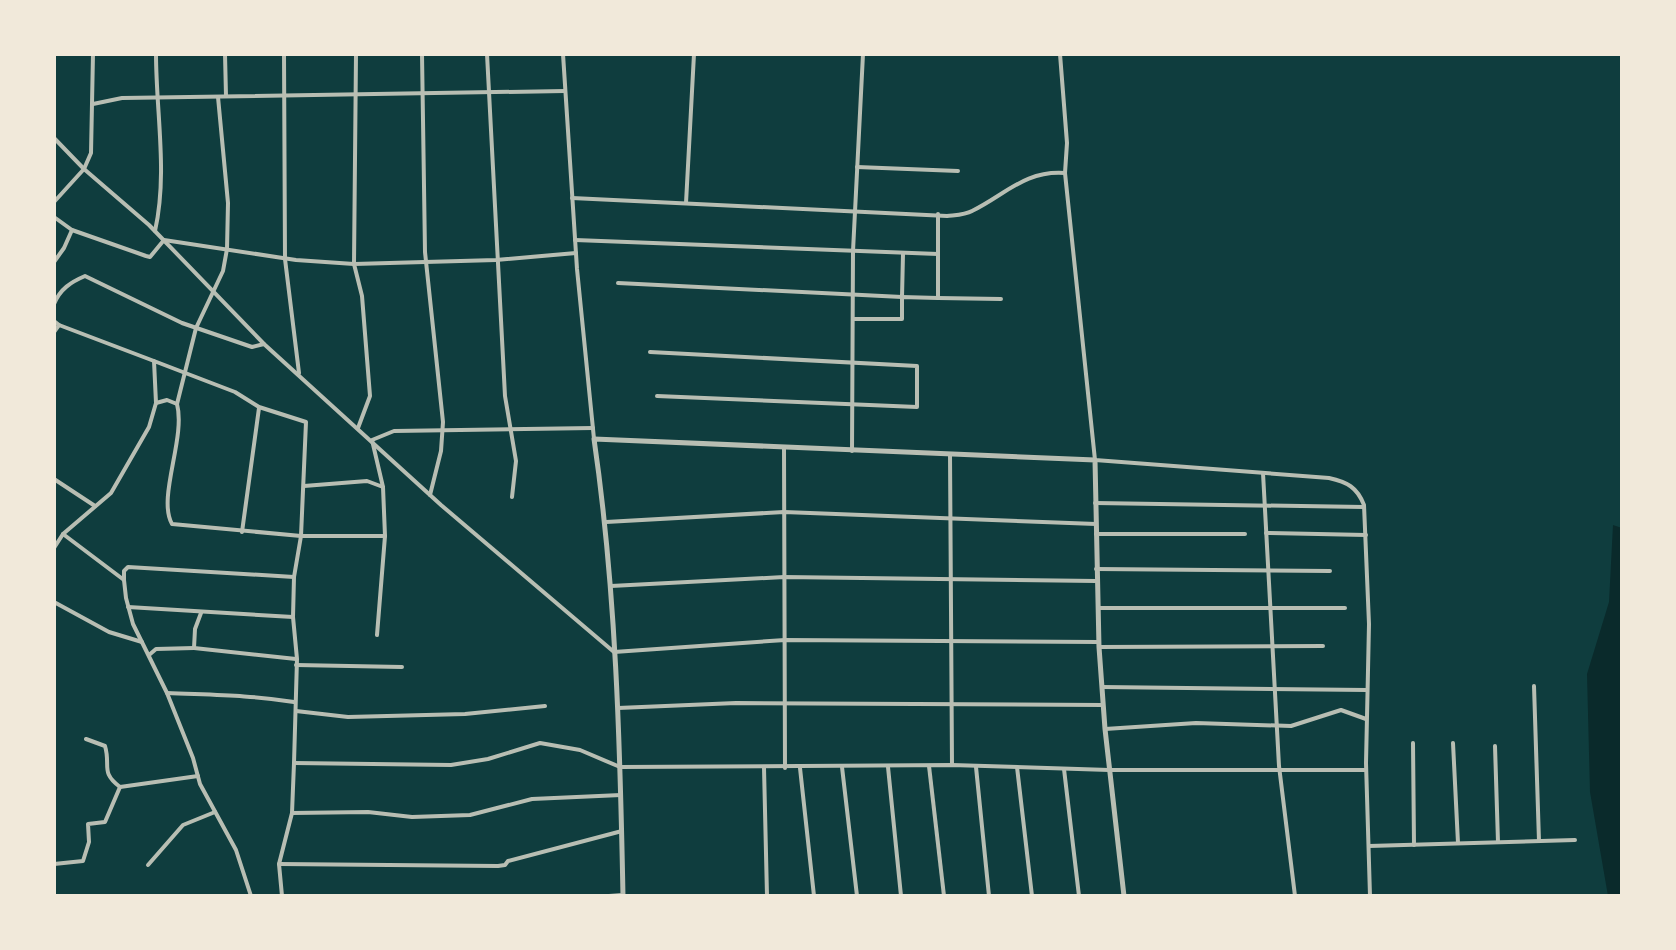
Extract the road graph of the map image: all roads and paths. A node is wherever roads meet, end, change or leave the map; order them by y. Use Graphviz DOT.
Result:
graph roads {
  1 [pos="93,54"];
  2 [pos="156,54"];
  3 [pos="225,54"];
  4 [pos="284,54"];
  5 [pos="356,54"];
  6 [pos="422,54"];
  7 [pos="487,54"];
  8 [pos="563,54"];
  9 [pos="694,54"];
  10 [pos="863,54"];
  11 [pos="1060,54"];
  12 [pos="565,91"];
  13 [pos="424,92"];
  14 [pos="488,92"];
  15 [pos="356,93"];
  16 [pos="283,94"];
  17 [pos="218,96"];
  18 [pos="226,96"];
  19 [pos="156,98"];
  20 [pos="93,104"];
  21 [pos="54,138"];
  22 [pos="857,167"];
  23 [pos="84,169"];
  24 [pos="958,171"];
  25 [pos="1065,173"];
  26 [pos="572,198"];
  27 [pos="54,202"];
  28 [pos="686,203"];
  29 [pos="855,211"];
  30 [pos="938,214"];
  31 [pos="54,217"];
  32 [pos="72,230"];
  33 [pos="155,231"];
  34 [pos="164,240"];
  35 [pos="575,240"];
  36 [pos="227,249"];
  37 [pos="853,251"];
  38 [pos="576,253"];
  39 [pos="903,254"];
  40 [pos="938,254"];
  41 [pos="285,259"];
  42 [pos="496,260"];
  43 [pos="54,262"];
  44 [pos="426,263"];
  45 [pos="354,264"];
  46 [pos="618,283"];
  47 [pos="214,292"];
  48 [pos="56,295"];
  49 [pos="853,295"];
  50 [pos="902,297"];
  51 [pos="938,298"];
  52 [pos="1001,299"];
  53 [pos="54,304"];
  54 [pos="853,319"];
  55 [pos="54,321"];
  56 [pos="59,325"];
  57 [pos="196,328"];
  58 [pos="54,332"];
  59 [pos="264,344"];
  60 [pos="650,352"];
  61 [pos="154,361"];
  62 [pos="853,362"];
  63 [pos="185,373"];
  64 [pos="300,375"];
  65 [pos="657,396"];
  66 [pos="156,403"];
  67 [pos="177,404"];
  68 [pos="853,404"];
  69 [pos="259,407"];
  70 [pos="358,428"];
  71 [pos="593,428"];
  72 [pos="511,430"];
  73 [pos="443,431"];
  74 [pos="594,439"];
  75 [pos="372,440"];
  76 [pos="784,448"];
  77 [pos="852,451"];
  78 [pos="950,454"];
  79 [pos="1095,460"];
  80 [pos="1263,473"];
  81 [pos="54,479"];
  82 [pos="304,486"];
  83 [pos="383,487"];
  84 [pos="430,495"];
  85 [pos="512,497"];
  86 [pos="1095,503"];
  87 [pos="95,506"];
  88 [pos="1265,506"];
  89 [pos="1364,507"];
  90 [pos="784,512"];
  91 [pos="951,520"];
  92 [pos="606,522"];
  93 [pos="1096,524"];
  94 [pos="242,532"];
  95 [pos="1266,533"];
  96 [pos="63,534"];
  97 [pos="1096,534"];
  98 [pos="1245,534"];
  99 [pos="1366,535"];
  100 [pos="301,536"];
  101 [pos="385,536"];
  102 [pos="54,548"];
  103 [pos="1096,569"];
  104 [pos="1267,570"];
  105 [pos="1330,571"];
  106 [pos="294,577"];
  107 [pos="784,577"];
  108 [pos="951,578"];
  109 [pos="124,580"];
  110 [pos="1096,581"];
  111 [pos="611,586"];
  112 [pos="54,602"];
  113 [pos="128,607"];
  114 [pos="1096,608"];
  115 [pos="1345,608"];
  116 [pos="1269,609"];
  117 [pos="201,613"];
  118 [pos="293,617"];
  119 [pos="377,635"];
  120 [pos="785,640"];
  121 [pos="951,640"];
  122 [pos="142,642"];
  123 [pos="1099,644"];
  124 [pos="1323,646"];
  125 [pos="1272,647"];
  126 [pos="194,648"];
  127 [pos="614,652"];
  128 [pos="149,655"];
  129 [pos="296,662"];
  130 [pos="402,667"];
  131 [pos="1534,686"];
  132 [pos="1102,687"];
  133 [pos="1274,688"];
  134 [pos="1367,690"];
  135 [pos="167,693"];
  136 [pos="294,702"];
  137 [pos="785,704"];
  138 [pos="952,705"];
  139 [pos="1103,705"];
  140 [pos="545,706"];
  141 [pos="617,708"];
  142 [pos="296,710"];
  143 [pos="1367,719"];
  144 [pos="1277,727"];
  145 [pos="1105,729"];
  146 [pos="86,739"];
  147 [pos="1413,743"];
  148 [pos="1453,743"];
  149 [pos="1495,746"];
  150 [pos="294,763"];
  151 [pos="952,765"];
  152 [pos="888,766"];
  153 [pos="929,766"];
  154 [pos="976,766"];
  155 [pos="620,767"];
  156 [pos="842,767"];
  157 [pos="1017,767"];
  158 [pos="764,768"];
  159 [pos="785,768"];
  160 [pos="800,768"];
  161 [pos="1064,769"];
  162 [pos="1109,770"];
  163 [pos="1279,770"];
  164 [pos="1366,770"];
  165 [pos="198,776"];
  166 [pos="120,787"];
  167 [pos="621,795"];
  168 [pos="215,812"];
  169 [pos="292,813"];
  170 [pos="622,831"];
  171 [pos="1575,840"];
  172 [pos="1539,841"];
  173 [pos="1498,842"];
  174 [pos="1458,843"];
  175 [pos="1414,845"];
  176 [pos="1369,846"];
  177 [pos="54,864"];
  178 [pos="279,864"];
  179 [pos="148,865"];
  180 [pos="623,895"];
  181 [pos="251,896"];
  182 [pos="282,896"];
  183 [pos="609,896"];
  184 [pos="767,896"];
  185 [pos="814,896"];
  186 [pos="857,896"];
  187 [pos="901,896"];
  188 [pos="944,896"];
  189 [pos="989,896"];
  190 [pos="1032,896"];
  191 [pos="1079,896"];
  192 [pos="1124,896"];
  193 [pos="1295,896"];
  194 [pos="1370,896"];
  1 -- 20 [label="street"];
  2 -- 19 [label="street"];
  3 -- 18 [label="street"];
  4 -- 16 [label="street"];
  5 -- 15 [label="street"];
  6 -- 13 [label="street"];
  7 -- 14 [label="street"];
  8 -- 12 [label="street"];
  9 -- 28 [label="street"];
  10 -- 22 [label="street"];
  11 -- 25 [label="street"];
  12 -- 14 [label="street"];
  12 -- 26 [label="street"];
  13 -- 14 [label="street"];
  13 -- 15 [label="street"];
  13 -- 44 [label="street"];
  14 -- 42 [label="street"];
  15 -- 16 [label="street"];
  15 -- 45 [label="street"];
  16 -- 18 [label="street"];
  16 -- 41 [label="street"];
  17 -- 18 [label="street"];
  17 -- 19 [label="street"];
  17 -- 36 [label="street"];
  19 -- 20 [label="street"];
  19 -- 33 [label="street"];
  20 -- 23 [label="street"];
  21 -- 23 [label="street"];
  22 -- 24 [label="street"];
  22 -- 29 [label="street"];
  23 -- 27 [label="street"];
  23 -- 33 [label="street"];
  25 -- 30 [label="street"];
  25 -- 79 [label="street"];
  26 -- 28 [label="street"];
  26 -- 35 [label="street"];
  28 -- 29 [label="street"];
  29 -- 30 [label="street"];
  29 -- 37 [label="street"];
  30 -- 40 [label="street"];
  31 -- 32 [label="street"];
  32 -- 34 [label="street"];
  32 -- 43 [label="street"];
  33 -- 34 [label="street"];
  34 -- 36 [label="street"];
  34 -- 47 [label="street"];
  35 -- 37 [label="street"];
  35 -- 38 [label="street"];
  36 -- 41 [label="street"];
  36 -- 47 [label="street"];
  37 -- 39 [label="street"];
  37 -- 49 [label="street"];
  38 -- 42 [label="street"];
  38 -- 71 [label="street"];
  39 -- 40 [label="street"];
  39 -- 50 [label="street"];
  40 -- 51 [label="street"];
  41 -- 45 [label="street"];
  41 -- 64 [label="street"];
  42 -- 44 [label="street"];
  42 -- 72 [label="street"];
  44 -- 45 [label="street"];
  44 -- 73 [label="street"];
  45 -- 70 [label="street"];
  46 -- 49 [label="street"];
  47 -- 57 [label="street"];
  47 -- 59 [label="street"];
  48 -- 53 [label="street"];
  48 -- 57 [label="street"];
  49 -- 50 [label="street"];
  49 -- 54 [label="street"];
  50 -- 51 [label="street"];
  50 -- 54 [label="street"];
  51 -- 52 [label="street"];
  54 -- 62 [label="street"];
  55 -- 56 [label="street"];
  56 -- 58 [label="street"];
  56 -- 61 [label="street"];
  57 -- 59 [label="street"];
  57 -- 63 [label="street"];
  59 -- 64 [label="street"];
  60 -- 62 [label="street"];
  61 -- 63 [label="street"];
  61 -- 66 [label="street"];
  62 -- 68 [label="street"];
  62 -- 68 [label="street"];
  63 -- 67 [label="street"];
  63 -- 69 [label="street"];
  64 -- 70 [label="street"];
  65 -- 68 [label="street"];
  66 -- 67 [label="street"];
  66 -- 87 [label="street"];
  67 -- 94 [label="street"];
  68 -- 77 [label="street"];
  69 -- 82 [label="street"];
  69 -- 94 [label="street"];
  70 -- 75 [label="street"];
  71 -- 72 [label="street"];
  71 -- 74 [label="street"];
  72 -- 73 [label="street"];
  72 -- 85 [label="street"];
  73 -- 75 [label="street"];
  73 -- 84 [label="street"];
  74 -- 76 [label="street"];
  74 -- 92 [label="street"];
  75 -- 83 [label="street"];
  75 -- 84 [label="street"];
  76 -- 77 [label="street"];
  76 -- 90 [label="street"];
  77 -- 78 [label="street"];
  78 -- 79 [label="street"];
  78 -- 91 [label="street"];
  79 -- 80 [label="street"];
  79 -- 86 [label="street"];
  80 -- 88 [label="street"];
  80 -- 89 [label="street"];
  81 -- 87 [label="street"];
  82 -- 83 [label="street"];
  82 -- 100 [label="street"];
  83 -- 101 [label="street"];
  84 -- 127 [label="street"];
  86 -- 88 [label="street"];
  86 -- 93 [label="street"];
  87 -- 96 [label="street"];
  88 -- 89 [label="street"];
  88 -- 95 [label="street"];
  89 -- 99 [label="street"];
  90 -- 91 [label="street"];
  90 -- 92 [label="street"];
  90 -- 107 [label="street"];
  91 -- 93 [label="street"];
  91 -- 108 [label="street"];
  92 -- 111 [label="street"];
  93 -- 97 [label="street"];
  94 -- 100 [label="street"];
  95 -- 99 [label="street"];
  95 -- 104 [label="street"];
  96 -- 102 [label="street"];
  96 -- 109 [label="street"];
  97 -- 98 [label="street"];
  97 -- 103 [label="street"];
  99 -- 134 [label="street"];
  100 -- 101 [label="street"];
  100 -- 106 [label="street"];
  101 -- 119 [label="street"];
  103 -- 104 [label="street"];
  103 -- 110 [label="street"];
  104 -- 105 [label="street"];
  104 -- 116 [label="street"];
  106 -- 109 [label="street"];
  106 -- 118 [label="street"];
  107 -- 108 [label="street"];
  107 -- 111 [label="street"];
  107 -- 120 [label="street"];
  108 -- 110 [label="street"];
  108 -- 121 [label="street"];
  109 -- 113 [label="street"];
  110 -- 114 [label="street"];
  111 -- 127 [label="street"];
  112 -- 122 [label="street"];
  113 -- 117 [label="street"];
  113 -- 122 [label="street"];
  114 -- 116 [label="street"];
  114 -- 123 [label="street"];
  115 -- 116 [label="street"];
  116 -- 125 [label="street"];
  117 -- 118 [label="street"];
  117 -- 126 [label="street"];
  118 -- 129 [label="street"];
  120 -- 121 [label="street"];
  120 -- 127 [label="street"];
  120 -- 137 [label="street"];
  121 -- 123 [label="street"];
  121 -- 138 [label="street"];
  122 -- 128 [label="street"];
  123 -- 125 [label="street"];
  123 -- 132 [label="street"];
  124 -- 125 [label="street"];
  125 -- 133 [label="street"];
  126 -- 128 [label="street"];
  126 -- 129 [label="street"];
  127 -- 141 [label="street"];
  128 -- 135 [label="street"];
  129 -- 130 [label="street"];
  129 -- 136 [label="street"];
  131 -- 172 [label="street"];
  132 -- 133 [label="street"];
  132 -- 139 [label="street"];
  133 -- 134 [label="street"];
  133 -- 144 [label="street"];
  134 -- 143 [label="street"];
  135 -- 136 [label="street"];
  135 -- 165 [label="street"];
  136 -- 142 [label="street"];
  137 -- 138 [label="street"];
  137 -- 141 [label="street"];
  137 -- 159 [label="street"];
  138 -- 139 [label="street"];
  138 -- 151 [label="street"];
  139 -- 145 [label="street"];
  140 -- 142 [label="street"];
  141 -- 155 [label="street"];
  142 -- 150 [label="street"];
  143 -- 144 [label="street"];
  143 -- 164 [label="street"];
  144 -- 145 [label="street"];
  144 -- 163 [label="street"];
  145 -- 162 [label="street"];
  146 -- 166 [label="street"];
  147 -- 175 [label="street"];
  148 -- 174 [label="street"];
  149 -- 173 [label="street"];
  150 -- 155 [label="street"];
  150 -- 169 [label="street"];
  151 -- 153 [label="street"];
  151 -- 154 [label="street"];
  152 -- 153 [label="street"];
  152 -- 156 [label="street"];
  152 -- 187 [label="street"];
  153 -- 188 [label="street"];
  154 -- 157 [label="street"];
  154 -- 189 [label="street"];
  155 -- 158 [label="street"];
  155 -- 167 [label="street"];
  156 -- 160 [label="street"];
  156 -- 186 [label="street"];
  157 -- 161 [label="street"];
  157 -- 190 [label="street"];
  158 -- 159 [label="street"];
  158 -- 184 [label="street"];
  159 -- 160 [label="street"];
  160 -- 185 [label="street"];
  161 -- 162 [label="street"];
  161 -- 191 [label="street"];
  162 -- 163 [label="street"];
  162 -- 192 [label="street"];
  163 -- 164 [label="street"];
  163 -- 193 [label="street"];
  164 -- 176 [label="street"];
  165 -- 166 [label="street"];
  165 -- 168 [label="street"];
  166 -- 177 [label="street"];
  167 -- 169 [label="street"];
  167 -- 170 [label="street"];
  168 -- 179 [label="street"];
  168 -- 181 [label="street"];
  169 -- 178 [label="street"];
  170 -- 178 [label="street"];
  170 -- 180 [label="street"];
  171 -- 172 [label="street"];
  172 -- 173 [label="street"];
  173 -- 174 [label="street"];
  174 -- 175 [label="street"];
  175 -- 176 [label="street"];
  176 -- 194 [label="street"];
  178 -- 182 [label="street"];
  180 -- 183 [label="street"];
}
